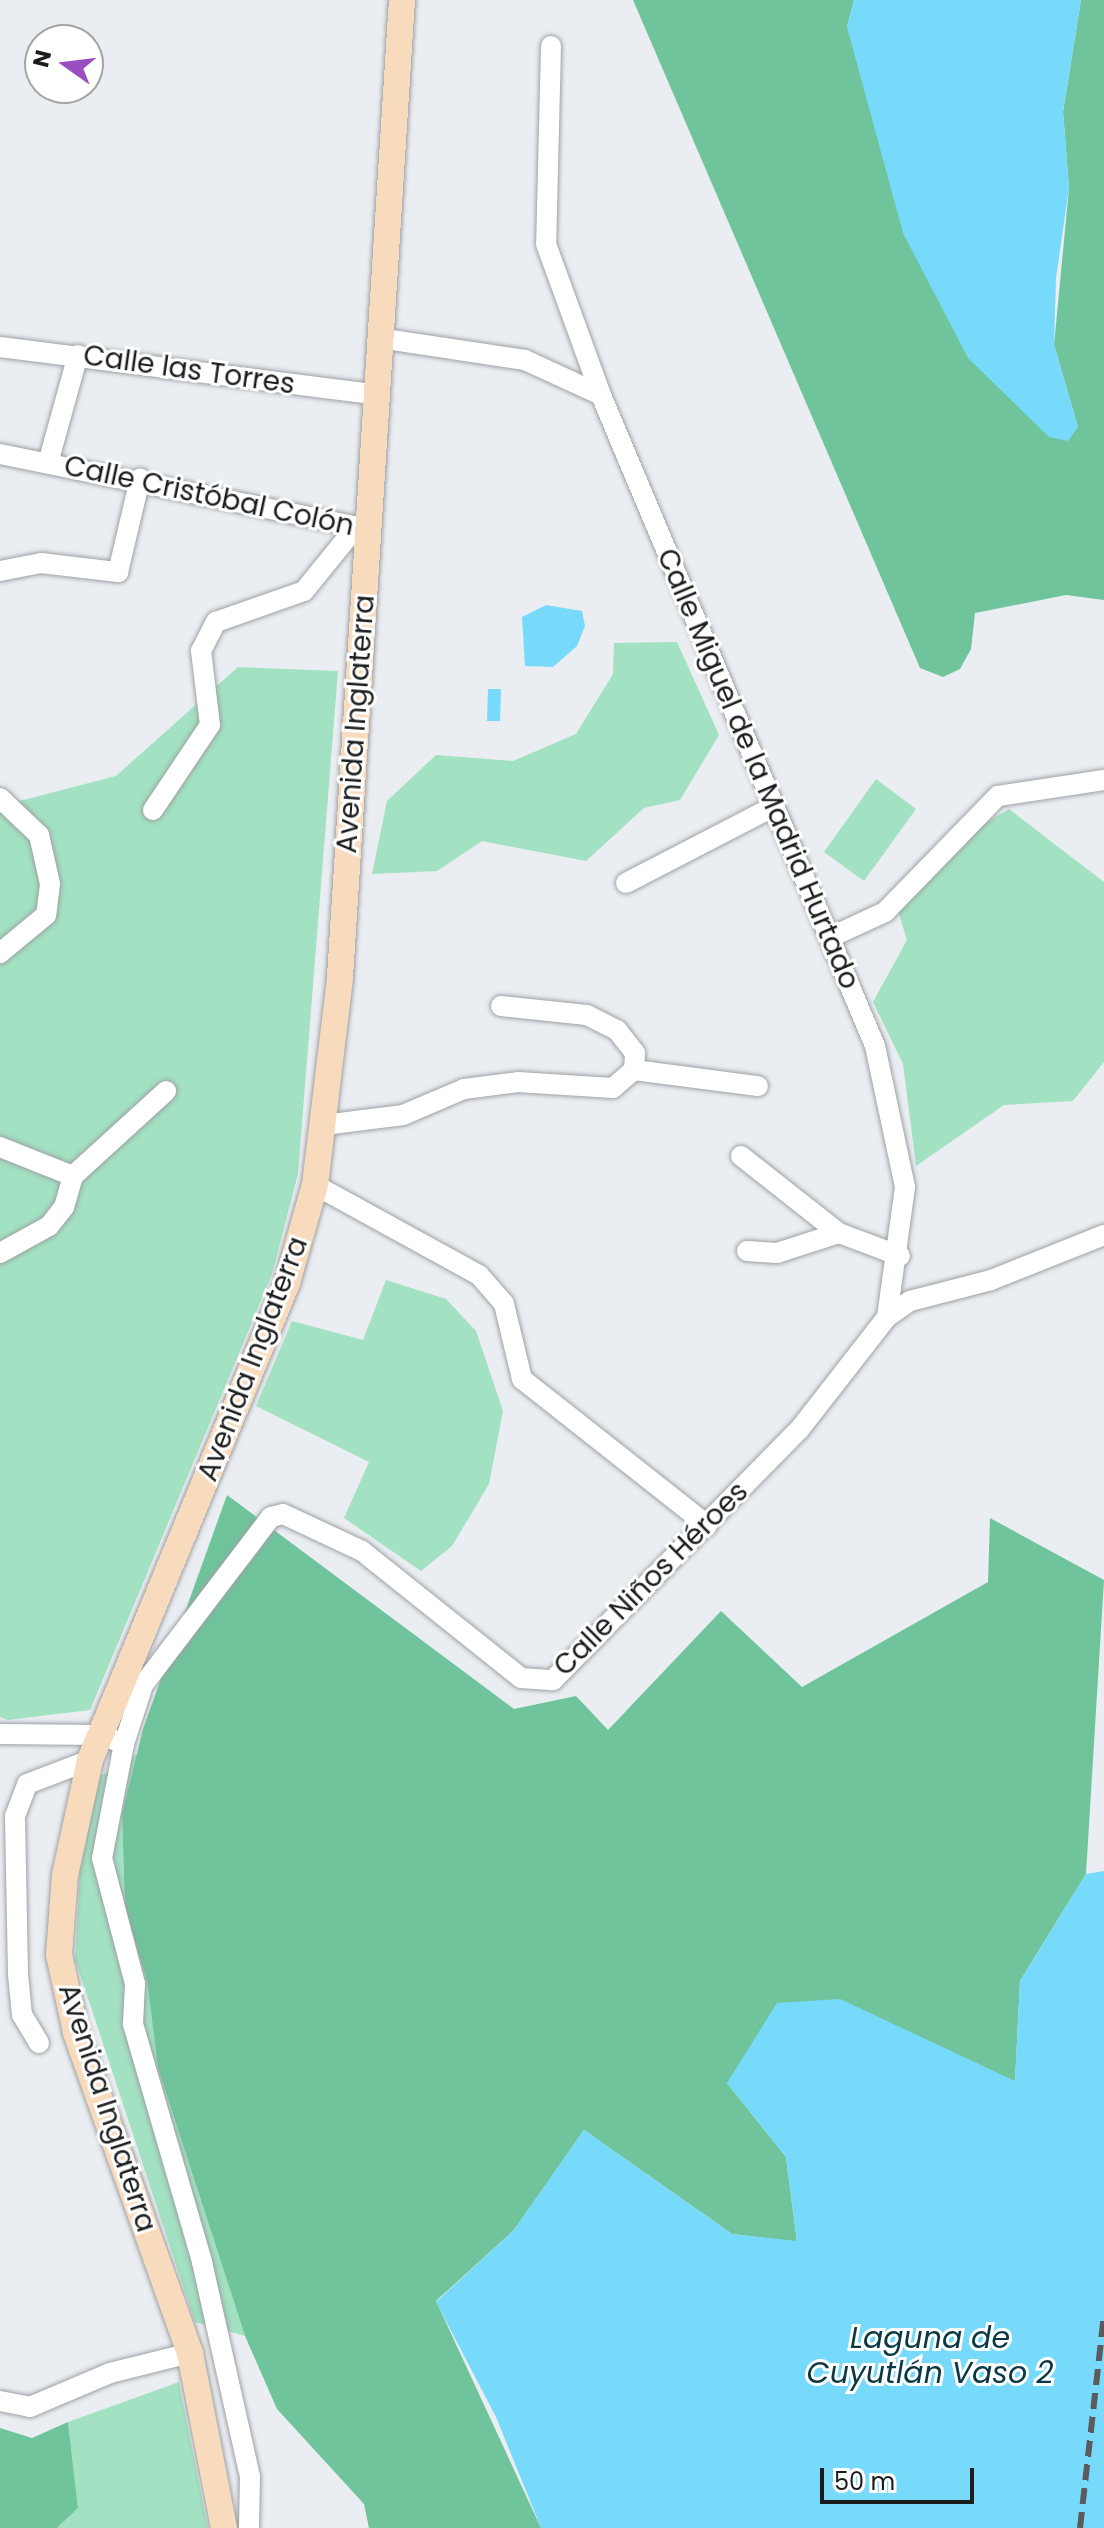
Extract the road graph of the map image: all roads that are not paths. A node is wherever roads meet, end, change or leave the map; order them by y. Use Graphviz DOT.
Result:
graph roads {
  1 [pos="402,0"];
  2 [pos="551,46"];
  3 [pos="380,338"];
  4 [pos="0,347"];
  5 [pos="78,355"];
  6 [pos="378,395"];
  7 [pos="601,395"];
  8 [pos="0,454"];
  9 [pos="48,463"];
  10 [pos="140,479"];
  11 [pos="364,528"];
  12 [pos="0,571"];
  13 [pos="1104,780"];
  14 [pos="0,798"];
  15 [pos="769,809"];
  16 [pos="153,810"];
  17 [pos="626,883"];
  18 [pos="833,936"];
  19 [pos="0,953"];
  20 [pos="501,1006"];
  21 [pos="634,1070"];
  22 [pos="758,1086"];
  23 [pos="166,1091"];
  24 [pos="324,1125"];
  25 [pos="0,1147"];
  26 [pos="741,1156"];
  27 [pos="73,1176"];
  28 [pos="315,1185"];
  29 [pos="839,1233"];
  30 [pos="1104,1235"];
  31 [pos="747,1251"];
  32 [pos="0,1253"];
  33 [pos="900,1256"];
  34 [pos="887,1317"];
  35 [pos="854,1366"];
  36 [pos="707,1525"];
  37 [pos="0,1734"];
  38 [pos="112,1740"];
  39 [pos="90,1760"];
  40 [pos="9,1937"];
  41 [pos="39,2043"];
  42 [pos="190,2353"];
  43 [pos="0,2401"];
  44 [pos="224,2528"];
  45 [pos="249,2528"];
  1 -- 3 [label="main road, Avenida Inglaterra"];
  2 -- 7 [label="street, Calle Miguel de la Madrid Hurtado"];
  3 -- 6 [label="main road, Avenida Inglaterra"];
  3 -- 7 [label="street"];
  4 -- 5 [label="street, Calle las Torres"];
  5 -- 6 [label="street, Calle las Torres"];
  5 -- 9 [label="street, Calle Cristóbal Colón"];
  6 -- 11 [label="main road, Avenida Inglaterra"];
  7 -- 15 [label="street, Calle Miguel de la Madrid Hurtado"];
  8 -- 9 [label="street, Calle Cristóbal Colón"];
  9 -- 10 [label="street, Calle Cristóbal Colón"];
  10 -- 11 [label="street, Calle Cristóbal Colón"];
  10 -- 12 [label="street"];
  11 -- 16 [label="street"];
  11 -- 24 [label="main road, Avenida Inglaterra"];
  13 -- 18 [label="street"];
  14 -- 19 [label="street"];
  15 -- 17 [label="street"];
  15 -- 18 [label="street, Calle Miguel de la Madrid Hurtado"];
  18 -- 33 [label="street, Calle Miguel de la Madrid Hurtado"];
  20 -- 21 [label="street"];
  21 -- 22 [label="street"];
  21 -- 24 [label="street"];
  23 -- 27 [label="street"];
  24 -- 28 [label="main road, Avenida Inglaterra"];
  25 -- 27 [label="street"];
  26 -- 29 [label="street"];
  27 -- 32 [label="street"];
  28 -- 36 [label="street"];
  28 -- 38 [label="main road, Avenida Inglaterra"];
  29 -- 31 [label="street"];
  29 -- 33 [label="street"];
  30 -- 34 [label="street"];
  33 -- 34 [label="street, Calle Miguel de la Madrid Hurtado"];
  34 -- 35 [label="street, Calle Miguel de la Madrid Hurtado"];
  35 -- 36 [label="street, Calle Niños Héroes"];
  36 -- 38 [label="street, Calle Niños Héroes"];
  37 -- 38 [label="street"];
  38 -- 39 [label="main road, Avenida Inglaterra"];
  38 -- 45 [label="street, Calle Niños Héroes"];
  39 -- 40 [label="street"];
  39 -- 42 [label="main road, Avenida Inglaterra"];
  40 -- 41 [label="street"];
  42 -- 43 [label="street"];
  42 -- 44 [label="main road, Avenida Inglaterra"];
}
